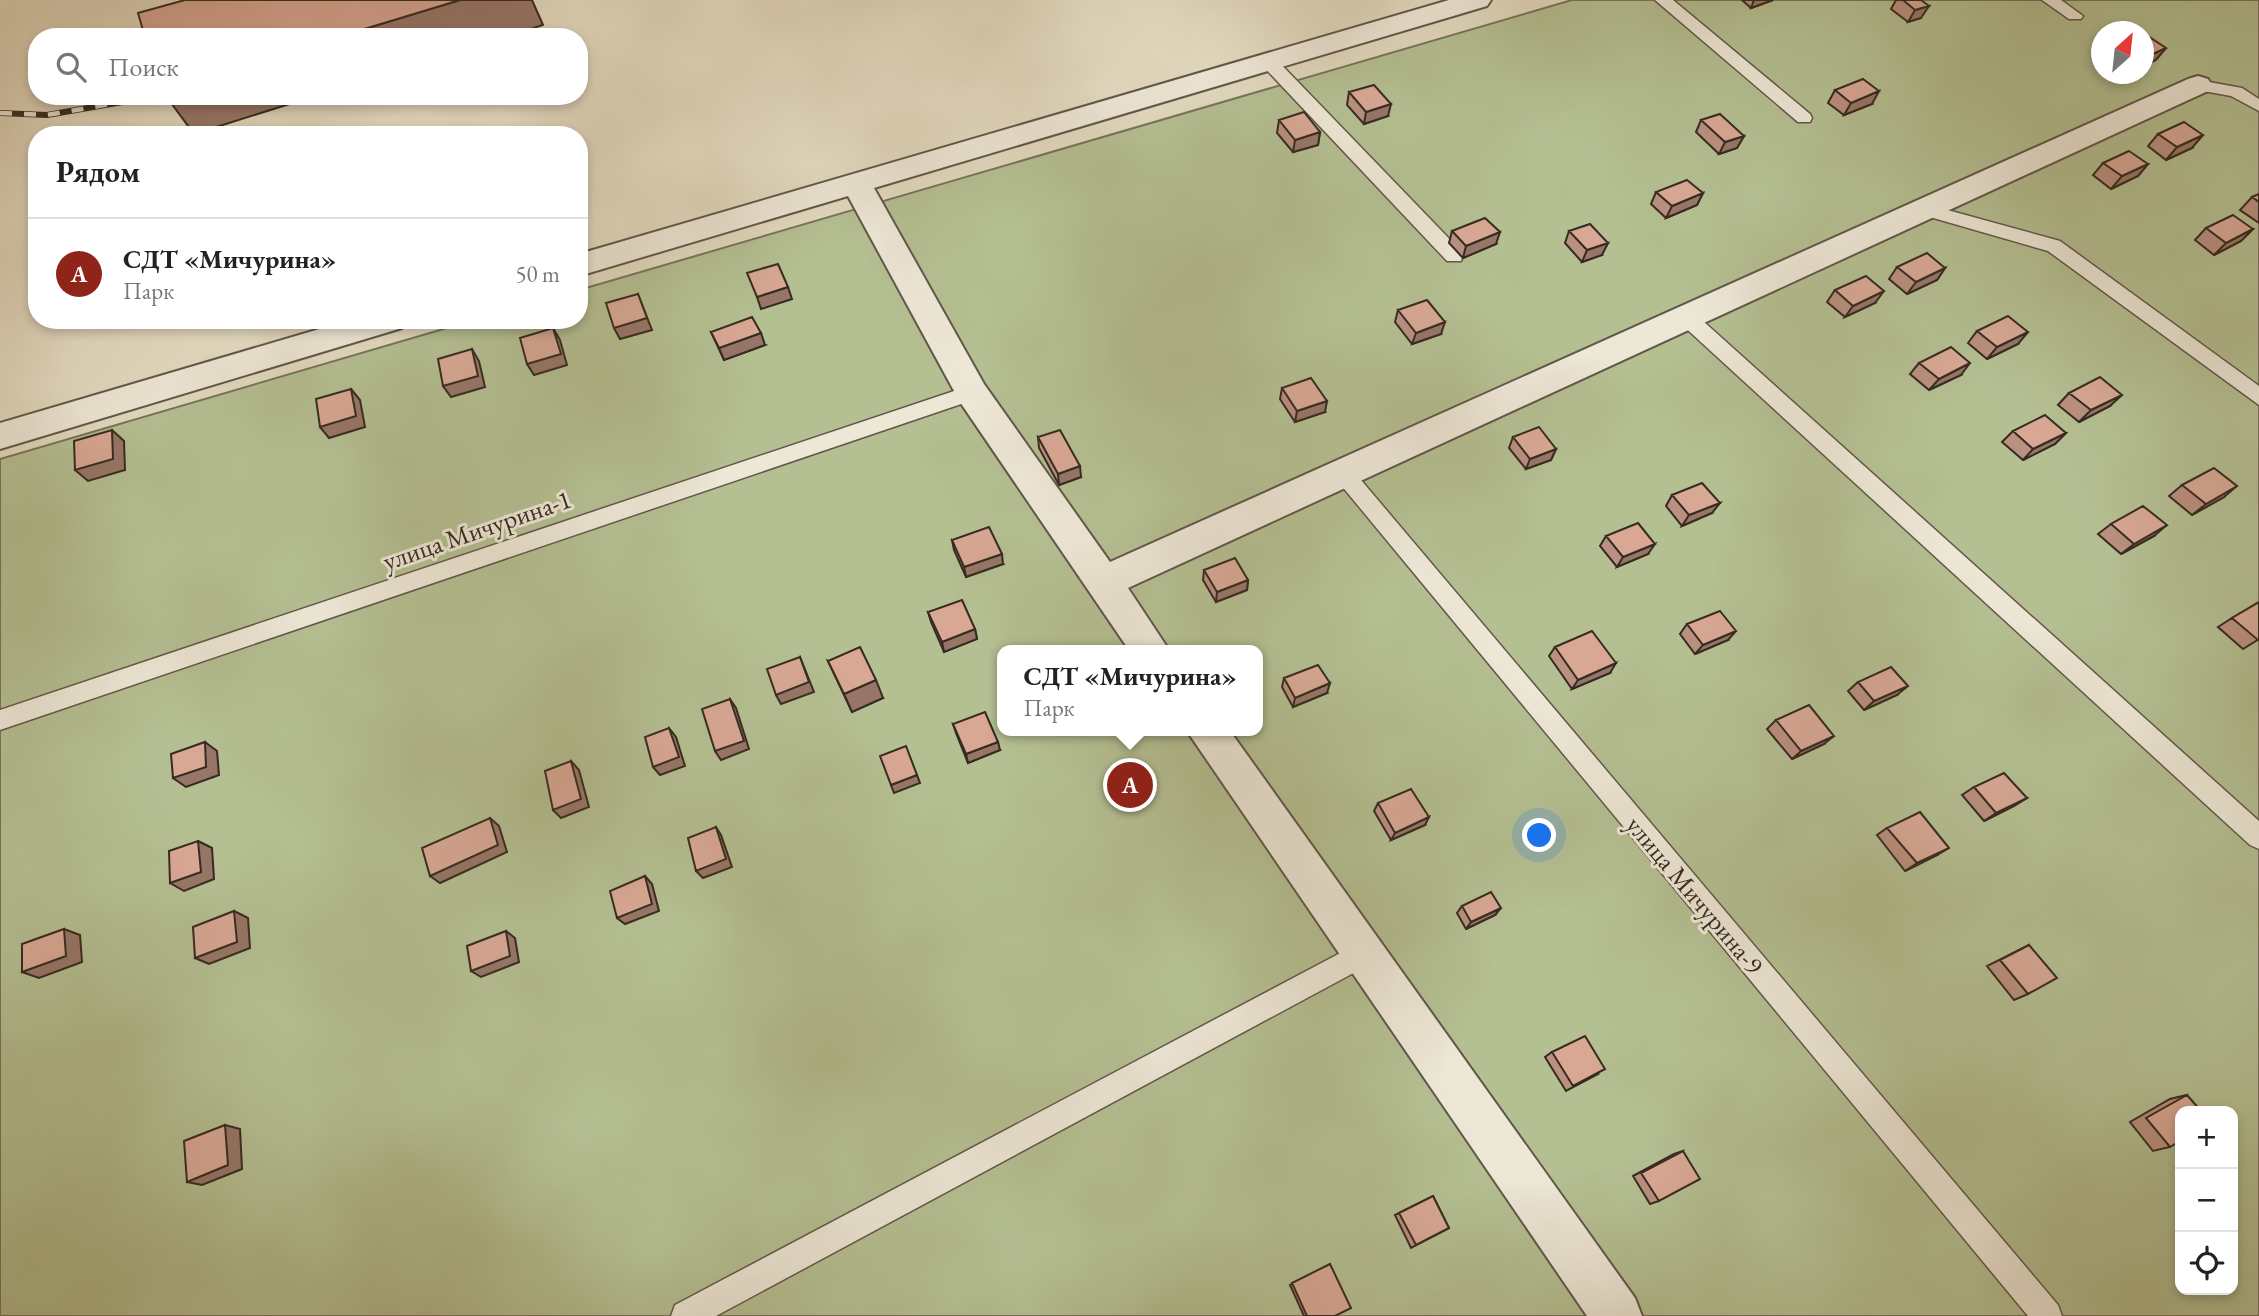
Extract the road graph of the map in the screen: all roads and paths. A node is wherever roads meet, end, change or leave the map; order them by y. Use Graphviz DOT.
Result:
graph roads {
  1 [pos="1478,0"];
  2 [pos="1663,0"];
  3 [pos="2050,0"];
  4 [pos="2075,16"];
  5 [pos="1267,60"];
  6 [pos="2197,85"];
  7 [pos="2259,106"];
  8 [pos="1804,118"];
  9 [pos="856,183"];
  10 [pos="1922,209"];
  11 [pos="1454,256"];
  12 [pos="588,262"];
  13 [pos="1686,317"];
  14 [pos="361,329"];
  15 [pos="972,393"];
  16 [pos="2259,397"];
  17 [pos="0,436"];
  18 [pos="1343,473"];
  19 [pos="1103,582"];
  20 [pos="1147,645"];
  21 [pos="0,720"];
  22 [pos="1210,736"];
  23 [pos="2259,837"];
  24 [pos="1363,954"];
  25 [pos="686,1316"];
  26 [pos="1617,1316"];
  27 [pos="2047,1316"];
  1 -- 5 [label="street"];
  2 -- 8 [label="lane"];
  3 -- 4 [label="lane"];
  5 -- 9 [label="street"];
  5 -- 11 [label="lane"];
  6 -- 7 [label="lane"];
  6 -- 10 [label="street"];
  9 -- 12 [label="street"];
  9 -- 15 [label="street"];
  10 -- 13 [label="street"];
  10 -- 16 [label="lane"];
  13 -- 18 [label="street"];
  13 -- 23 [label="lane"];
  14 -- 17 [label="street"];
  15 -- 19 [label="street"];
  15 -- 21 [label="lane, улица Мичурина-1"];
  18 -- 19 [label="street"];
  18 -- 27 [label="lane, улица Мичурина-9"];
  19 -- 20 [label="street"];
  22 -- 24 [label="street"];
  24 -- 25 [label="lane"];
  24 -- 26 [label="street"];
}
